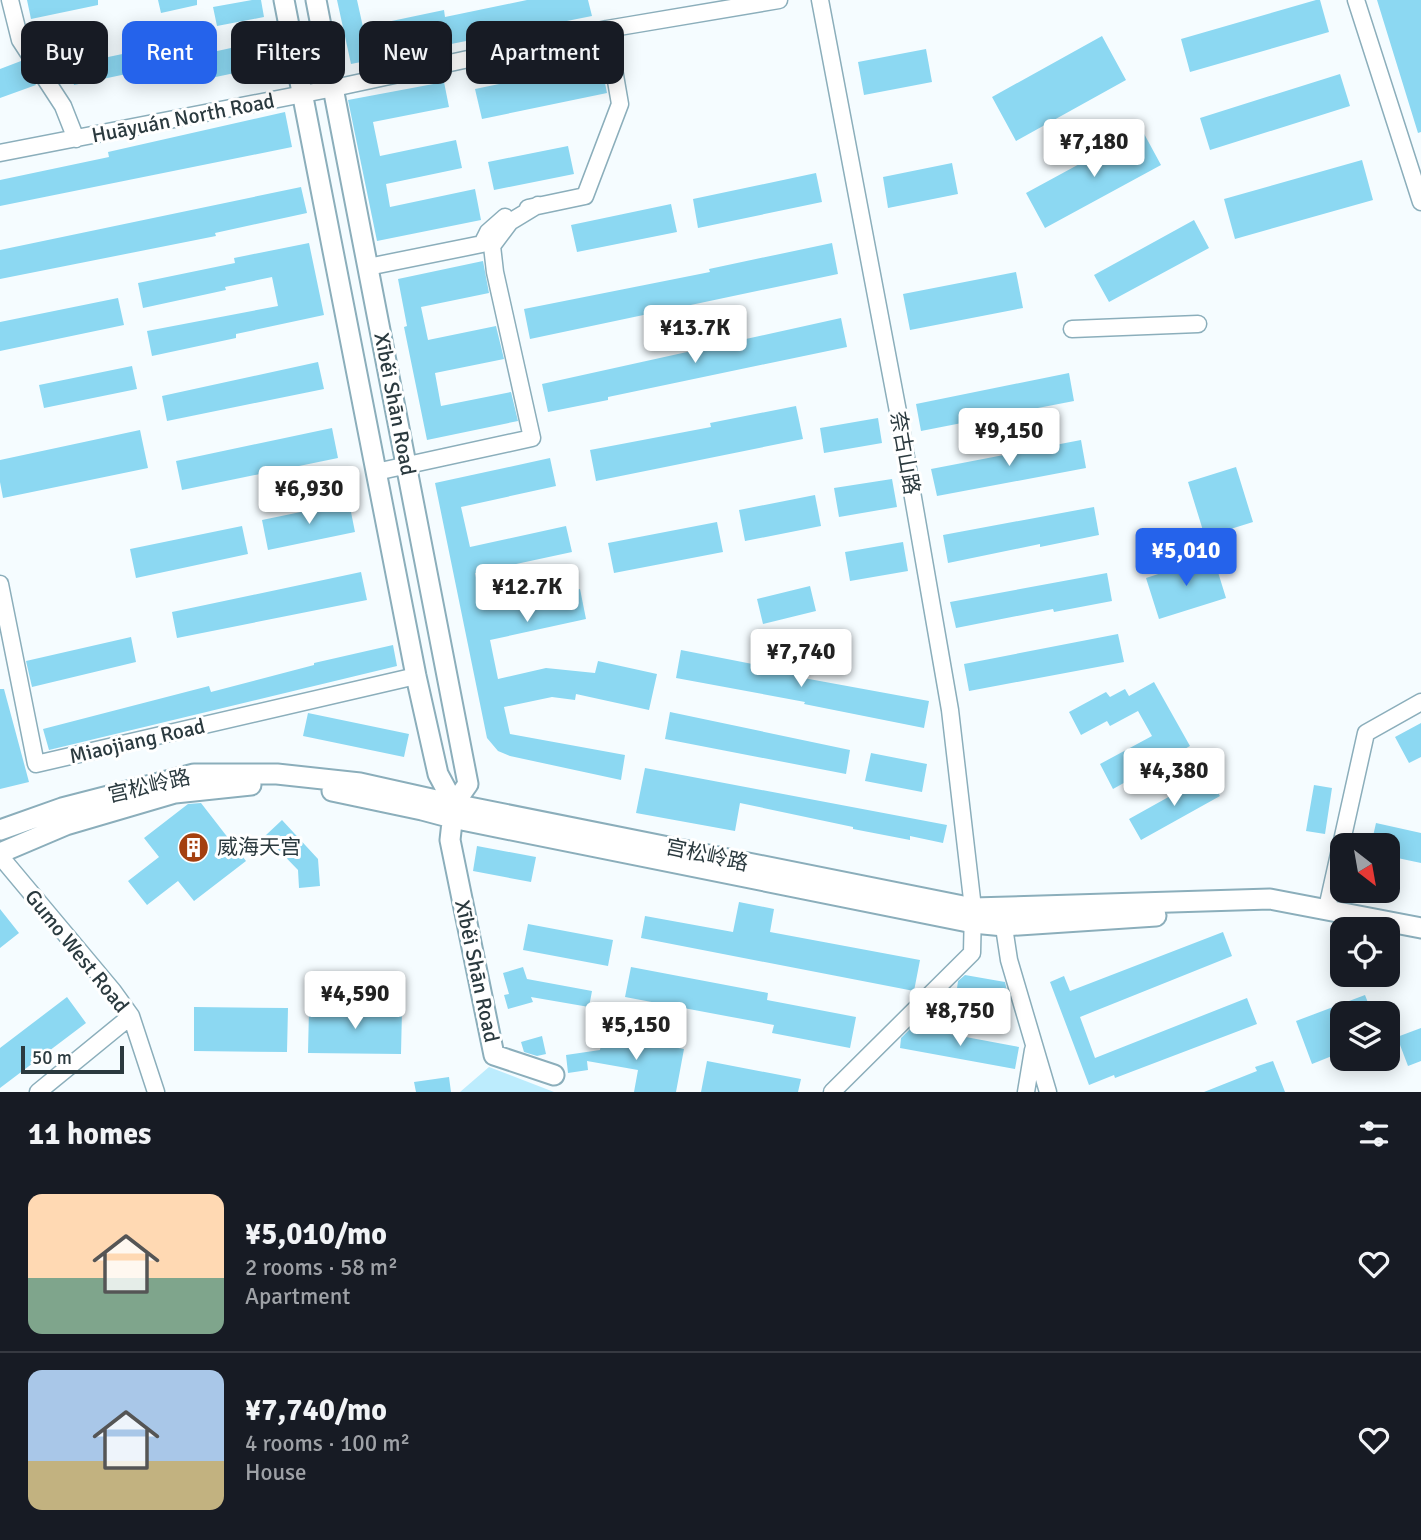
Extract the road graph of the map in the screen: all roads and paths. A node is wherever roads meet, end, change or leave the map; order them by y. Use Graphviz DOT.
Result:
graph roads {
  1 [pos="10,0"];
  2 [pos="284,0"];
  3 [pos="316,0"];
  4 [pos="779,0"];
  5 [pos="820,0"];
  6 [pos="1356,0"];
  7 [pos="624,26"];
  8 [pos="466,59"];
  9 [pos="617,84"];
  10 [pos="334,88"];
  11 [pos="302,94"];
  12 [pos="76,139"];
  13 [pos="0,153"];
  14 [pos="1421,202"];
  15 [pos="538,205"];
  16 [pos="368,267"];
  17 [pos="1198,324"];
  18 [pos="1072,329"];
  19 [pos="408,465"];
  20 [pos="376,472"];
  21 [pos="0,584"];
  22 [pos="416,676"];
  23 [pos="1421,702"];
  24 [pos="453,811"];
  25 [pos="0,830"];
  26 [pos="0,854"];
  27 [pos="1328,908"];
  28 [pos="973,915"];
  29 [pos="1003,917"];
  30 [pos="1330,923"];
  31 [pos="1421,928"];
  32 [pos="1400,937"];
  33 [pos="1421,941"];
  34 [pos="131,1016"];
  35 [pos="1034,1044"];
  36 [pos="554,1074"];
  37 [pos="38,1092"];
  38 [pos="156,1092"];
  39 [pos="832,1092"];
  40 [pos="1026,1092"];
  41 [pos="1048,1092"];
  1 -- 12 [label="street"];
  2 -- 11 [label="main road, Xīběi Shān Road"];
  3 -- 10 [label="main road, Xīběi Shān Road"];
  4 -- 7 [label="street, Huāyuán North Road"];
  5 -- 28 [label="street, 奈古山路"];
  6 -- 14 [label="street"];
  8 -- 10 [label="street, Huāyuán North Road"];
  9 -- 15 [label="street"];
  10 -- 11 [label="street, Huāyuán North Road"];
  10 -- 16 [label="main road, Xīběi Shān Road"];
  11 -- 12 [label="street, Huāyuán North Road"];
  11 -- 20 [label="main road, Xīběi Shān Road"];
  12 -- 13 [label="street, Huāyuán North Road"];
  15 -- 16 [label="street"];
  15 -- 19 [label="street"];
  16 -- 19 [label="main road, Xīběi Shān Road"];
  17 -- 18 [label="street"];
  19 -- 20 [label="street"];
  19 -- 24 [label="main road, Xīběi Shān Road"];
  20 -- 22 [label="main road, Xīběi Shān Road"];
  21 -- 22 [label="street, Miaojiang Road"];
  22 -- 24 [label="main road, Xīběi Shān Road"];
  23 -- 27 [label="street"];
  24 -- 25 [label="main road, 宫松岭路"];
  24 -- 26 [label="main road"];
  24 -- 28 [label="main road"];
  24 -- 36 [label="main road, Xīběi Shān Road"];
  26 -- 34 [label="street, Gumo West Road"];
  27 -- 29 [label="main road"];
  27 -- 31 [label="main road"];
  28 -- 29 [label="main road"];
  28 -- 39 [label="street, 奈古山路"];
  29 -- 30 [label="main road"];
  29 -- 35 [label="street"];
  32 -- 33 [label="main road"];
  34 -- 37 [label="street"];
  34 -- 38 [label="street, Gumo West Road"];
  35 -- 40 [label="street"];
  35 -- 41 [label="street"];
}
